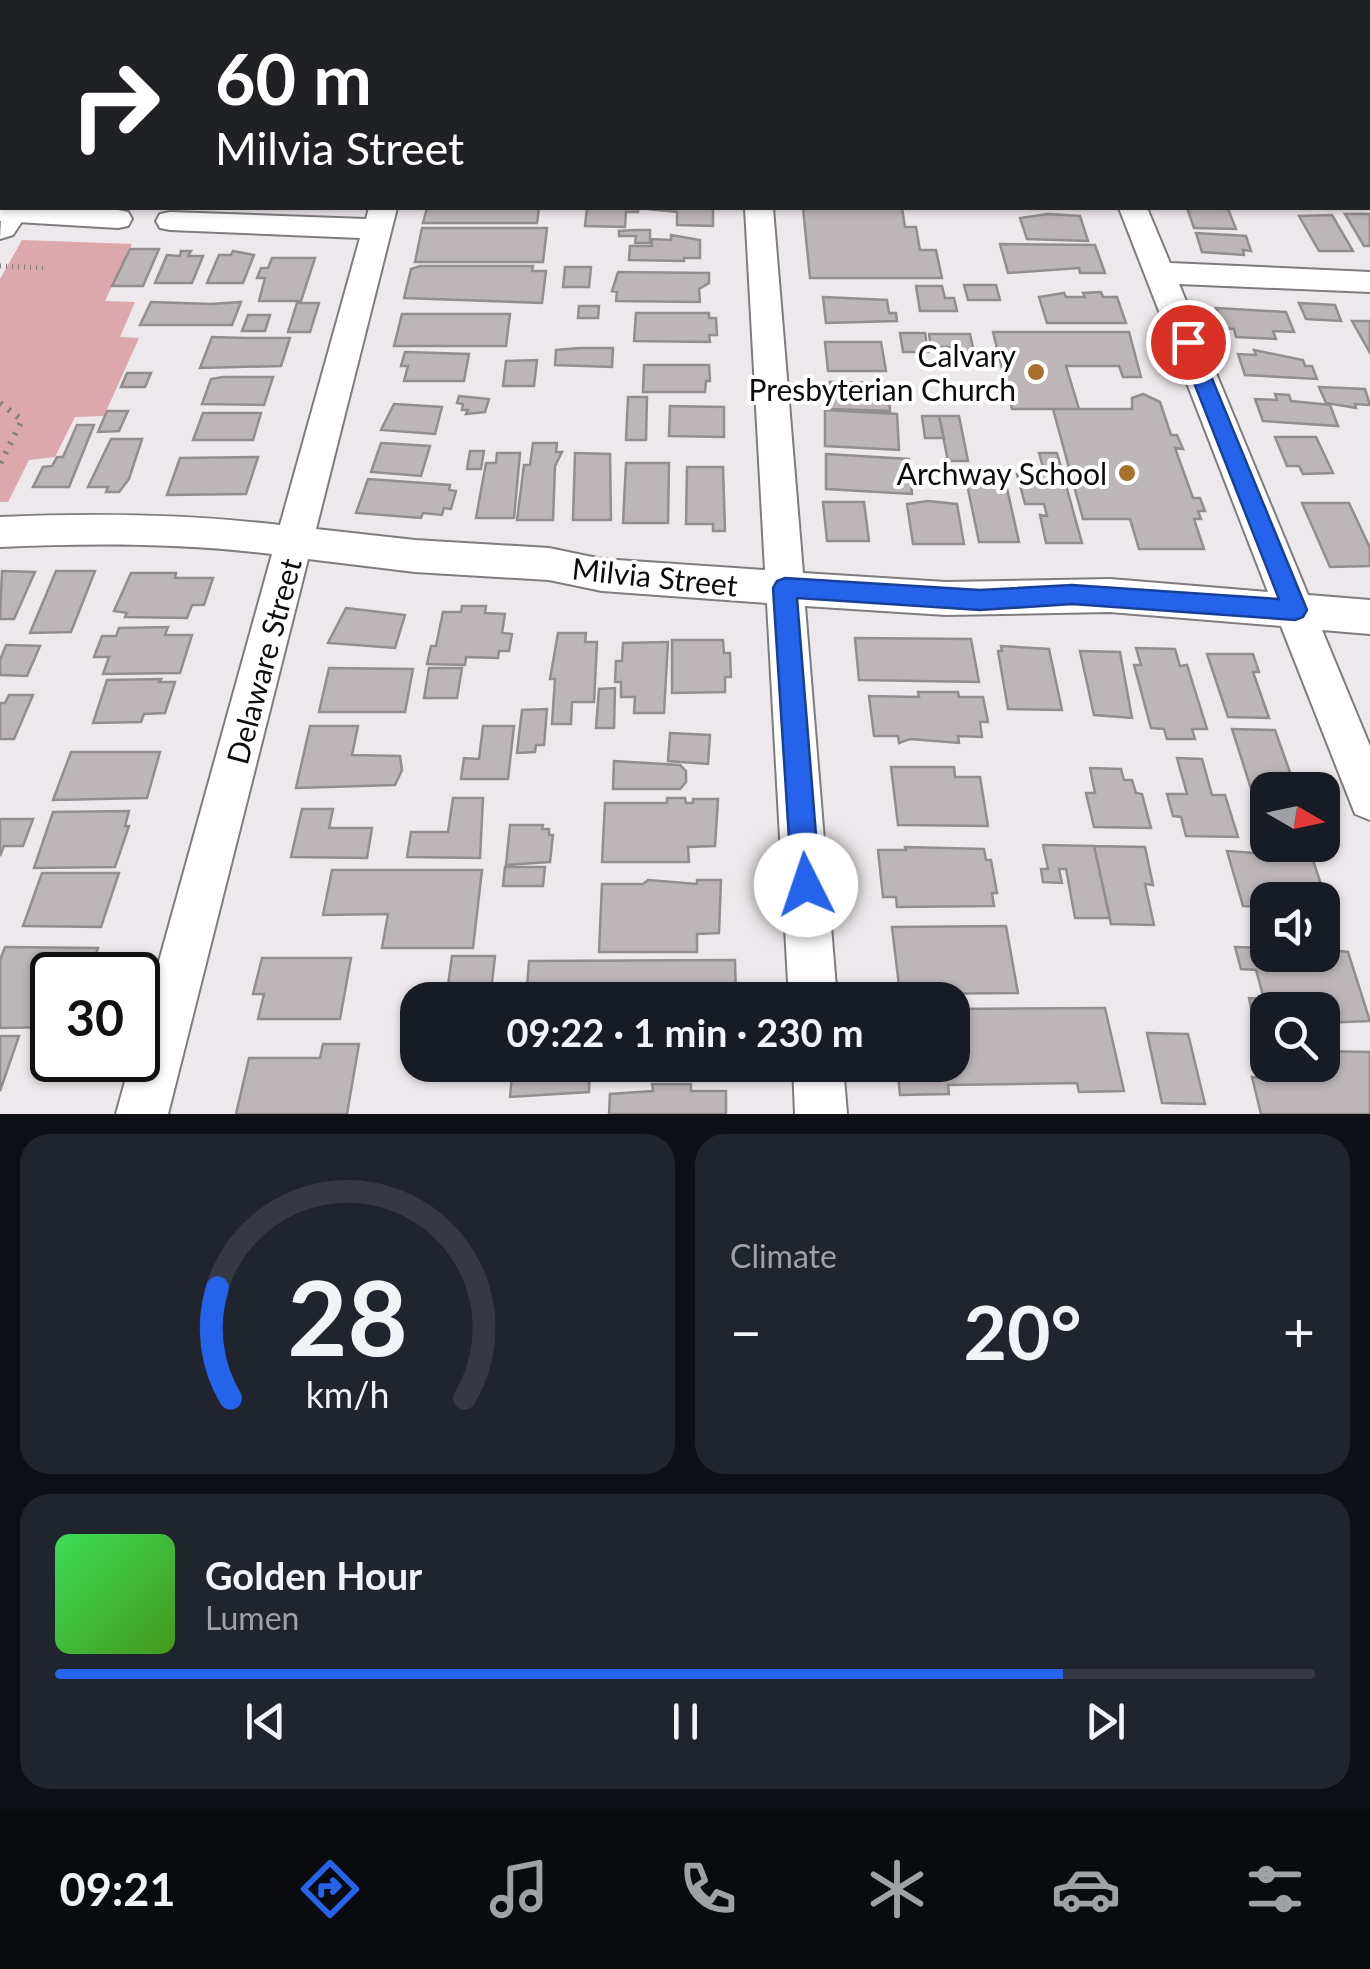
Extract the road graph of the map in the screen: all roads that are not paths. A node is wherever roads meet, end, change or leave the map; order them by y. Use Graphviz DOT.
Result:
graph roads {
  1 [pos="759,210"];
  2 [pos="1135,210"];
  3 [pos="5,215"];
  4 [pos="118,218"];
  5 [pos="381,218"];
  6 [pos="170,221"];
  7 [pos="1160,273"];
  8 [pos="1370,282"];
  9 [pos="0,532"];
  10 [pos="295,543"];
  11 [pos="785,588"];
  12 [pos="1295,610"];
  13 [pos="1370,617"];
  14 [pos="1370,799"];
  15 [pos="813,982"];
  16 [pos="819,1082"];
  17 [pos="142,1114"];
  18 [pos="821,1114"];
  1 -- 11 [label="street"];
  2 -- 7 [label="street"];
  3 -- 4 [label="street"];
  5 -- 6 [label="street"];
  5 -- 10 [label="street, Delaware Street"];
  7 -- 8 [label="street"];
  7 -- 12 [label="street"];
  9 -- 10 [label="street, Milvia Street"];
  10 -- 11 [label="street, Milvia Street"];
  10 -- 17 [label="street, Delaware Street"];
  11 -- 12 [label="street, Milvia Street"];
  11 -- 15 [label="street"];
  12 -- 13 [label="street, Milvia Street"];
  12 -- 14 [label="street"];
  16 -- 18 [label="street"];
}
